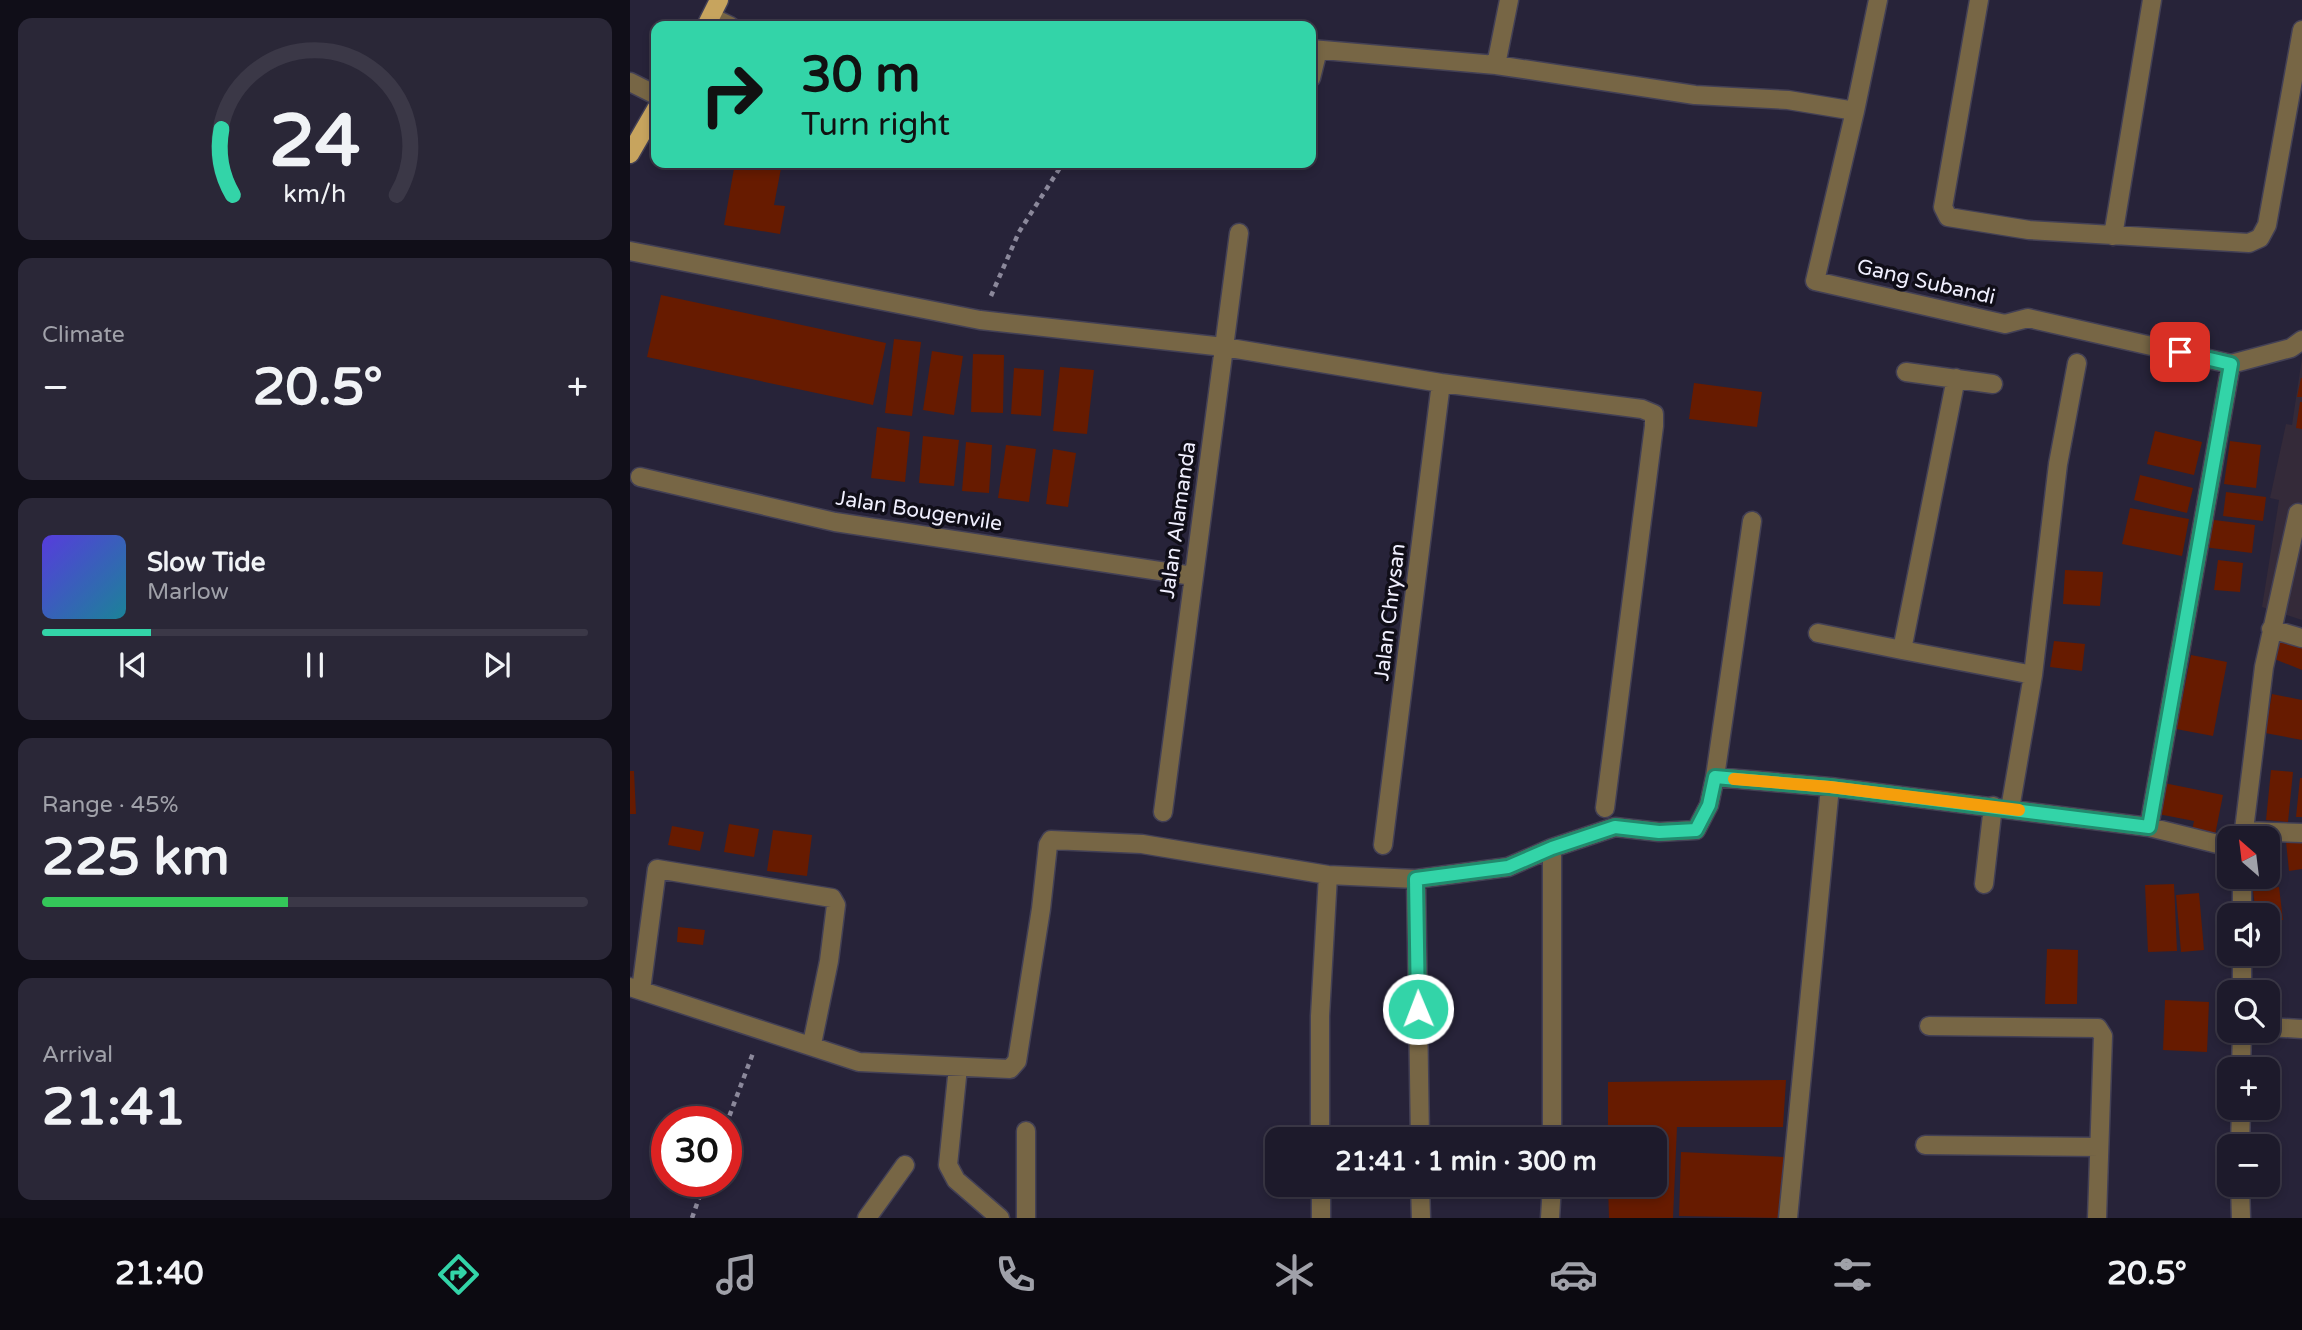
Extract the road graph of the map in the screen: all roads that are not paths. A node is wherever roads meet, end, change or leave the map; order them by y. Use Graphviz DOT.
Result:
graph roads {
  1 [pos="719,0"];
  2 [pos="1509,0"];
  3 [pos="1878,0"];
  4 [pos="1979,0"];
  5 [pos="2152,0"];
  6 [pos="709,21"];
  7 [pos="2302,30"];
  8 [pos="1316,49"];
  9 [pos="1496,65"];
  10 [pos="630,82"];
  11 [pos="651,92"];
  12 [pos="1856,111"];
  13 [pos="651,117"];
  14 [pos="630,153"];
  15 [pos="1239,233"];
  16 [pos="2113,236"];
  17 [pos="630,251"];
  18 [pos="2302,340"];
  19 [pos="1224,348"];
  20 [pos="2077,363"];
  21 [pos="2231,364"];
  22 [pos="1906,372"];
  23 [pos="1956,378"];
  24 [pos="1441,383"];
  25 [pos="1993,384"];
  26 [pos="640,477"];
  27 [pos="2298,513"];
  28 [pos="1752,521"];
  29 [pos="2295,566"];
  30 [pos="1193,576"];
  31 [pos="2271,629"];
  32 [pos="1818,633"];
  33 [pos="2302,638"];
  34 [pos="1902,650"];
  35 [pos="2033,676"];
  36 [pos="1715,777"];
  37 [pos="1830,787"];
  38 [pos="1605,808"];
  39 [pos="2002,808"];
  40 [pos="1163,812"];
  41 [pos="2244,826"];
  42 [pos="2149,827"];
  43 [pos="2302,833"];
  44 [pos="2280,834"];
  45 [pos="2217,844"];
  46 [pos="1384,845"];
  47 [pos="1552,848"];
  48 [pos="1328,874"];
  49 [pos="1416,879"];
  50 [pos="1984,884"];
  51 [pos="636,989"];
  52 [pos="1929,1026"];
  53 [pos="2280,1028"];
  54 [pos="2302,1029"];
  55 [pos="812,1044"];
  56 [pos="958,1067"];
  57 [pos="1321,1127"];
  58 [pos="1420,1127"];
  59 [pos="1552,1127"];
  60 [pos="1026,1131"];
  61 [pos="1925,1145"];
  62 [pos="2099,1147"];
  63 [pos="905,1165"];
  64 [pos="1321,1197"];
  65 [pos="1420,1197"];
  66 [pos="1551,1197"];
  67 [pos="2240,1197"];
  68 [pos="867,1218"];
  69 [pos="1000,1218"];
  70 [pos="1026,1218"];
  71 [pos="1321,1218"];
  72 [pos="1421,1218"];
  73 [pos="1550,1218"];
  74 [pos="1788,1218"];
  75 [pos="2097,1218"];
  76 [pos="2241,1218"];
  1 -- 6 [label="main road"];
  2 -- 9 [label="street"];
  3 -- 12 [label="street"];
  4 -- 16 [label="street"];
  5 -- 16 [label="street"];
  7 -- 16 [label="street"];
  8 -- 9 [label="street"];
  9 -- 12 [label="street"];
  10 -- 11 [label="street"];
  12 -- 21 [label="street, Gang Subandi"];
  13 -- 14 [label="main road"];
  15 -- 19 [label="street, Jalan Alamanda"];
  17 -- 19 [label="street"];
  18 -- 21 [label="street"];
  19 -- 24 [label="street"];
  19 -- 30 [label="street, Jalan Alamanda"];
  20 -- 35 [label="street"];
  21 -- 42 [label="street"];
  22 -- 23 [label="street"];
  23 -- 25 [label="street"];
  23 -- 34 [label="street"];
  24 -- 38 [label="street"];
  24 -- 46 [label="street, Jalan Chrysan"];
  26 -- 30 [label="street, Jalan Bougenvile"];
  27 -- 29 [label="street"];
  28 -- 36 [label="street"];
  29 -- 31 [label="street"];
  30 -- 40 [label="street, Jalan Alamanda"];
  31 -- 33 [label="street"];
  31 -- 41 [label="street"];
  32 -- 34 [label="street"];
  34 -- 35 [label="street"];
  35 -- 39 [label="street"];
  36 -- 37 [label="street"];
  36 -- 47 [label="street"];
  37 -- 39 [label="street"];
  37 -- 74 [label="street"];
  39 -- 42 [label="street"];
  39 -- 50 [label="street"];
  42 -- 45 [label="street"];
  43 -- 44 [label="street"];
  47 -- 49 [label="street"];
  47 -- 59 [label="street"];
  48 -- 49 [label="street"];
  48 -- 56 [label="street"];
  48 -- 57 [label="street"];
  49 -- 58 [label="street"];
  51 -- 55 [label="street"];
  51 -- 55 [label="street"];
  52 -- 62 [label="street"];
  53 -- 54 [label="street"];
  55 -- 56 [label="street"];
  56 -- 69 [label="street"];
  60 -- 70 [label="street"];
  61 -- 62 [label="street"];
  62 -- 75 [label="street"];
  63 -- 68 [label="street"];
  64 -- 71 [label="street"];
  65 -- 72 [label="street"];
  66 -- 73 [label="street"];
  67 -- 76 [label="street"];
}
